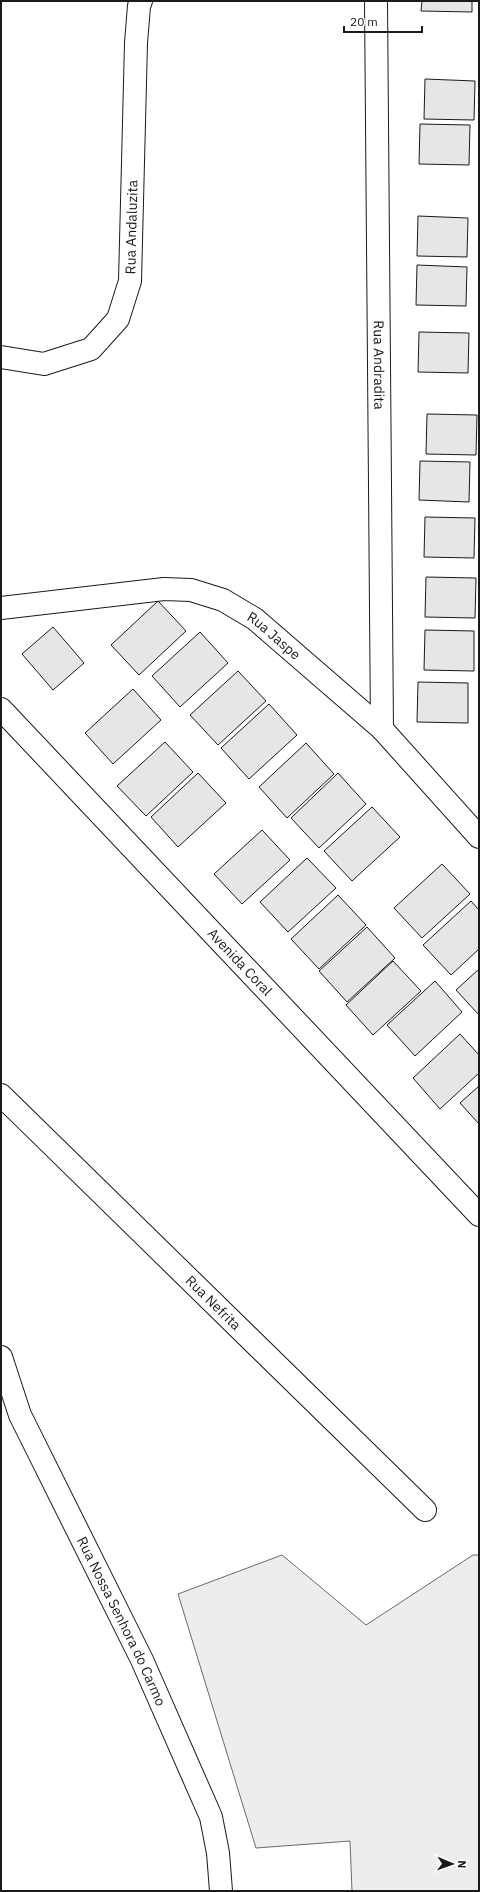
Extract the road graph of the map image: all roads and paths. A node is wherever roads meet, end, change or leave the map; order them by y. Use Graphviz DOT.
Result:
graph roads {
  1 [pos="141,1"];
  2 [pos="376,1"];
  3 [pos="1,357"];
  4 [pos="1,608"];
  5 [pos="1,709"];
  6 [pos="382,729"];
  7 [pos="479,837"];
  8 [pos="2,1103"];
  9 [pos="479,1215"];
  10 [pos="1,1357"];
  11 [pos="425,1510"];
  12 [pos="221,1891"];
  1 -- 3 [label="street, Rua Andaluzita"];
  2 -- 6 [label="street, Rua Andradita"];
  4 -- 6 [label="street, Rua Jaspe"];
  5 -- 9 [label="street, Avenida Coral"];
  6 -- 7 [label="street, Rua Jaspe"];
  8 -- 11 [label="street, Rua Nefrita"];
  10 -- 12 [label="street, Rua Nossa Senhora do Carmo"];
}
